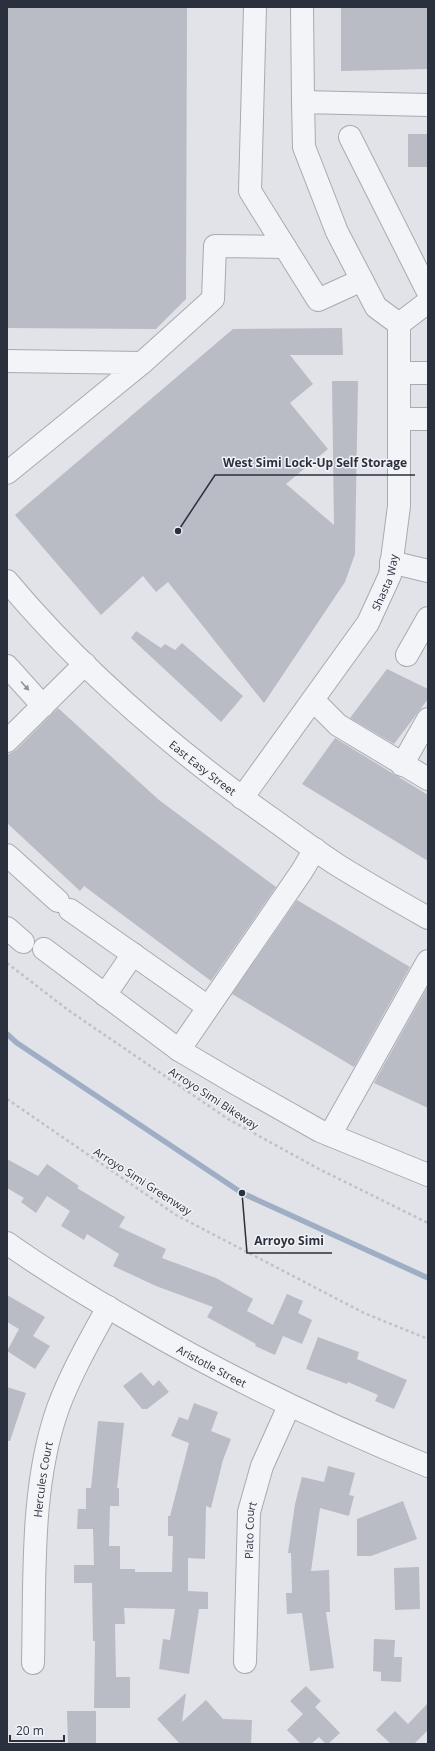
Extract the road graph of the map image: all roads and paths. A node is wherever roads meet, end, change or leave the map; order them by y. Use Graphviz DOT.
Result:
graph roads {
  1 [pos="255,7"];
  2 [pos="302,7"];
  3 [pos="303,102"];
  4 [pos="428,105"];
  5 [pos="350,137"];
  6 [pos="285,247"];
  7 [pos="362,280"];
  8 [pos="428,292"];
  9 [pos="428,302"];
  10 [pos="399,324"];
  11 [pos="7,361"];
  12 [pos="142,363"];
  13 [pos="428,372"];
  14 [pos="399,373"];
  15 [pos="399,419"];
  16 [pos="428,419"];
  17 [pos="7,473"];
  18 [pos="391,562"];
  19 [pos="428,571"];
  20 [pos="7,581"];
  21 [pos="428,618"];
  22 [pos="407,655"];
  23 [pos="85,664"];
  24 [pos="7,666"];
  25 [pos="313,700"];
  26 [pos="43,706"];
  27 [pos="428,719"];
  28 [pos="7,741"];
  29 [pos="402,765"];
  30 [pos="428,779"];
  31 [pos="242,798"];
  32 [pos="315,849"];
  33 [pos="7,855"];
  34 [pos="428,918"];
  35 [pos="7,928"];
  36 [pos="23,942"];
  37 [pos="44,949"];
  38 [pos="133,954"];
  39 [pos="428,961"];
  40 [pos="7,963"];
  41 [pos="105,995"];
  42 [pos="208,1007"];
  43 [pos="179,1050"];
  44 [pos="7,1099"];
  45 [pos="330,1135"];
  46 [pos="428,1175"];
  47 [pos="428,1223"];
  48 [pos="7,1243"];
  49 [pos="108,1307"];
  50 [pos="428,1338"];
  51 [pos="289,1406"];
  52 [pos="428,1466"];
  53 [pos="245,1662"];
  54 [pos="33,1663"];
  1 -- 6 [label="street"];
  2 -- 3 [label="street"];
  3 -- 4 [label="street"];
  3 -- 7 [label="street"];
  5 -- 8 [label="street"];
  6 -- 7 [label="street"];
  6 -- 12 [label="street"];
  7 -- 10 [label="street"];
  9 -- 10 [label="street"];
  10 -- 14 [label="street, Shasta Way"];
  11 -- 12 [label="street"];
  12 -- 17 [label="street"];
  13 -- 14 [label="street"];
  14 -- 15 [label="street, Shasta Way"];
  15 -- 16 [label="street"];
  15 -- 18 [label="street, Shasta Way"];
  18 -- 19 [label="street"];
  18 -- 25 [label="street, Shasta Way"];
  20 -- 23 [label="street, East Easy Street"];
  21 -- 22 [label="street"];
  23 -- 26 [label="street"];
  23 -- 31 [label="street, East Easy Street"];
  24 -- 26 [label="street, one-way"];
  25 -- 29 [label="street"];
  25 -- 31 [label="street, Shasta Way"];
  26 -- 28 [label="street"];
  27 -- 29 [label="street"];
  29 -- 30 [label="street"];
  31 -- 32 [label="street, East Easy Street"];
  32 -- 34 [label="street, East Easy Street"];
  32 -- 42 [label="street"];
  33 -- 38 [label="street"];
  35 -- 36 [label="street"];
  37 -- 41 [label="street"];
  38 -- 41 [label="street"];
  38 -- 42 [label="street"];
  39 -- 45 [label="street"];
  40 -- 47 [label="path, Arroyo Simi Bikeway"];
  41 -- 43 [label="street"];
  42 -- 43 [label="street"];
  43 -- 45 [label="street"];
  44 -- 50 [label="path, Arroyo Simi Greenway"];
  45 -- 46 [label="street"];
  48 -- 49 [label="street, Aristotle Street"];
  49 -- 51 [label="street, Aristotle Street"];
  49 -- 54 [label="street, Hercules Court"];
  51 -- 52 [label="street, Aristotle Street"];
  51 -- 53 [label="street, Plato Court"];
}
